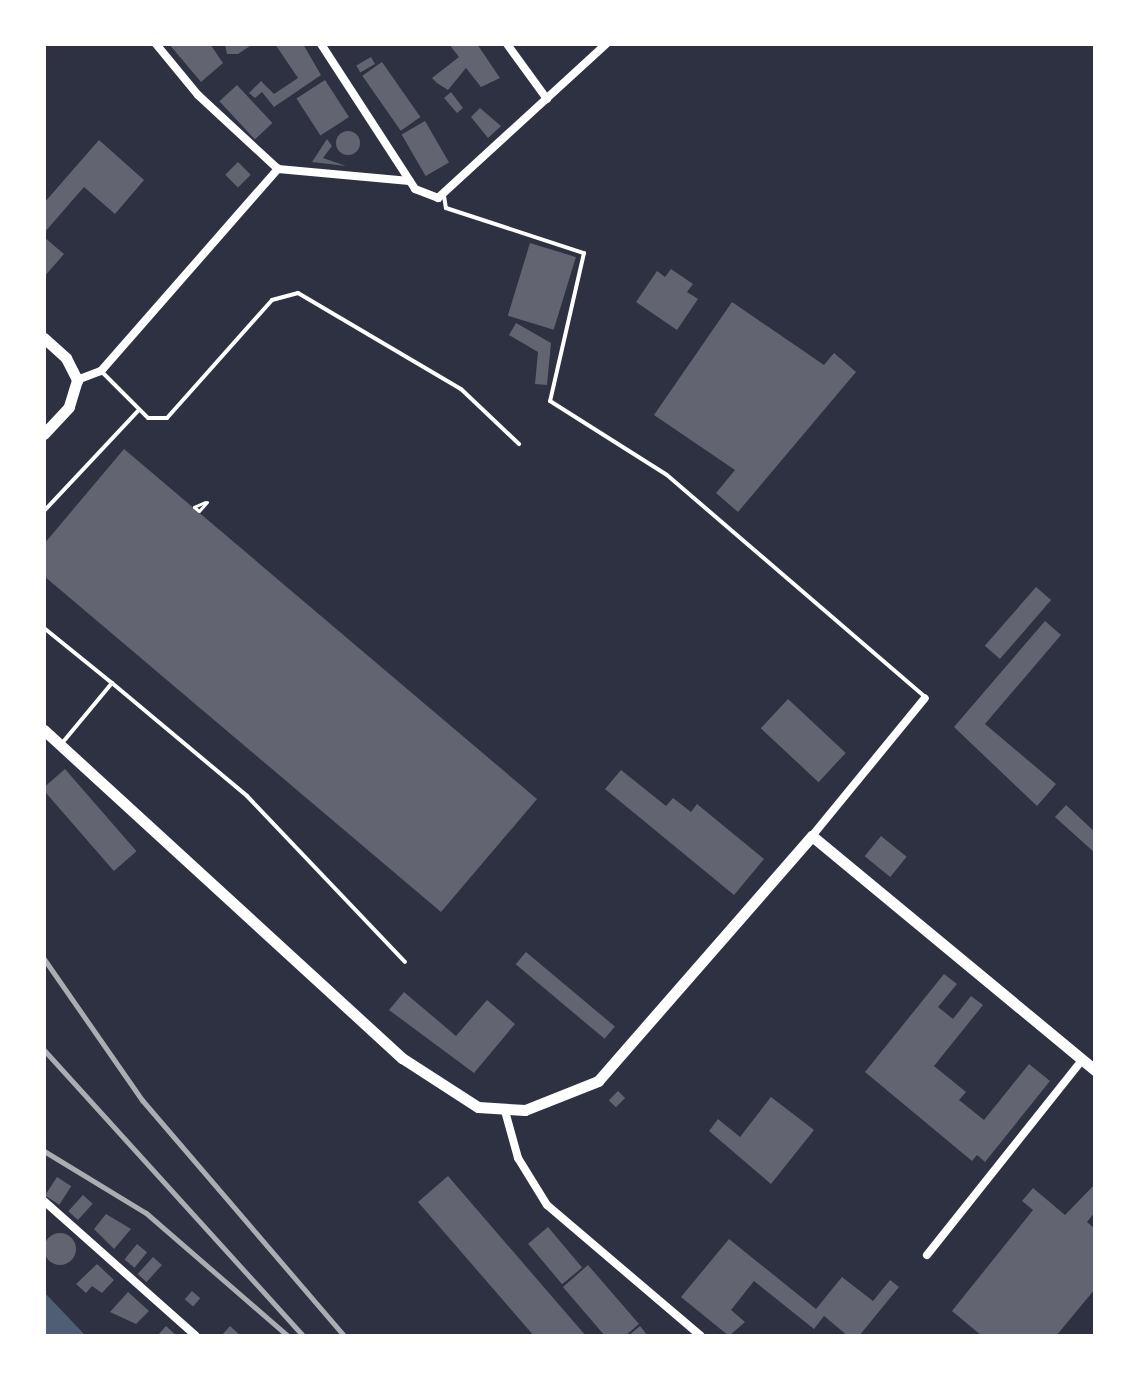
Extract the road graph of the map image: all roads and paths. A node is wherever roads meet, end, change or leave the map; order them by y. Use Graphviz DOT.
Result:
graph roads {
  1 [pos="156,44"];
  2 [pos="321,44"];
  3 [pos="507,44"];
  4 [pos="606,44"];
  5 [pos="547,99"];
  6 [pos="278,169"];
  7 [pos="409,181"];
  8 [pos="444,196"];
  9 [pos="44,338"];
  10 [pos="101,371"];
  11 [pos="77,380"];
  12 [pos="138,411"];
  13 [pos="44,434"];
  14 [pos="519,444"];
  15 [pos="207,502"];
  16 [pos="44,511"];
  17 [pos="197,512"];
  18 [pos="44,628"];
  19 [pos="112,683"];
  20 [pos="925,698"];
  21 [pos="44,730"];
  22 [pos="60,745"];
  23 [pos="812,836"];
  24 [pos="405,962"];
  25 [pos="1082,1060"];
  26 [pos="1095,1070"];
  27 [pos="505,1111"];
  28 [pos="44,1201"];
  29 [pos="927,1255"];
  30 [pos="196,1336"];
  31 [pos="701,1336"];
  1 -- 6 [label="street"];
  2 -- 7 [label="street"];
  3 -- 5 [label="street"];
  4 -- 5 [label="street"];
  5 -- 8 [label="street"];
  6 -- 7 [label="street"];
  6 -- 10 [label="street"];
  7 -- 8 [label="street"];
  8 -- 20 [label="lane"];
  9 -- 11 [label="street"];
  10 -- 11 [label="street"];
  10 -- 12 [label="lane"];
  11 -- 13 [label="street"];
  12 -- 14 [label="lane"];
  12 -- 16 [label="lane"];
  15 -- 17 [label="path"];
  18 -- 19 [label="lane"];
  19 -- 22 [label="lane"];
  19 -- 24 [label="lane"];
  20 -- 23 [label="street"];
  21 -- 22 [label="street"];
  22 -- 27 [label="street"];
  23 -- 25 [label="street"];
  23 -- 27 [label="street"];
  25 -- 26 [label="street"];
  25 -- 29 [label="street"];
  27 -- 31 [label="street"];
  28 -- 30 [label="street"];
}
